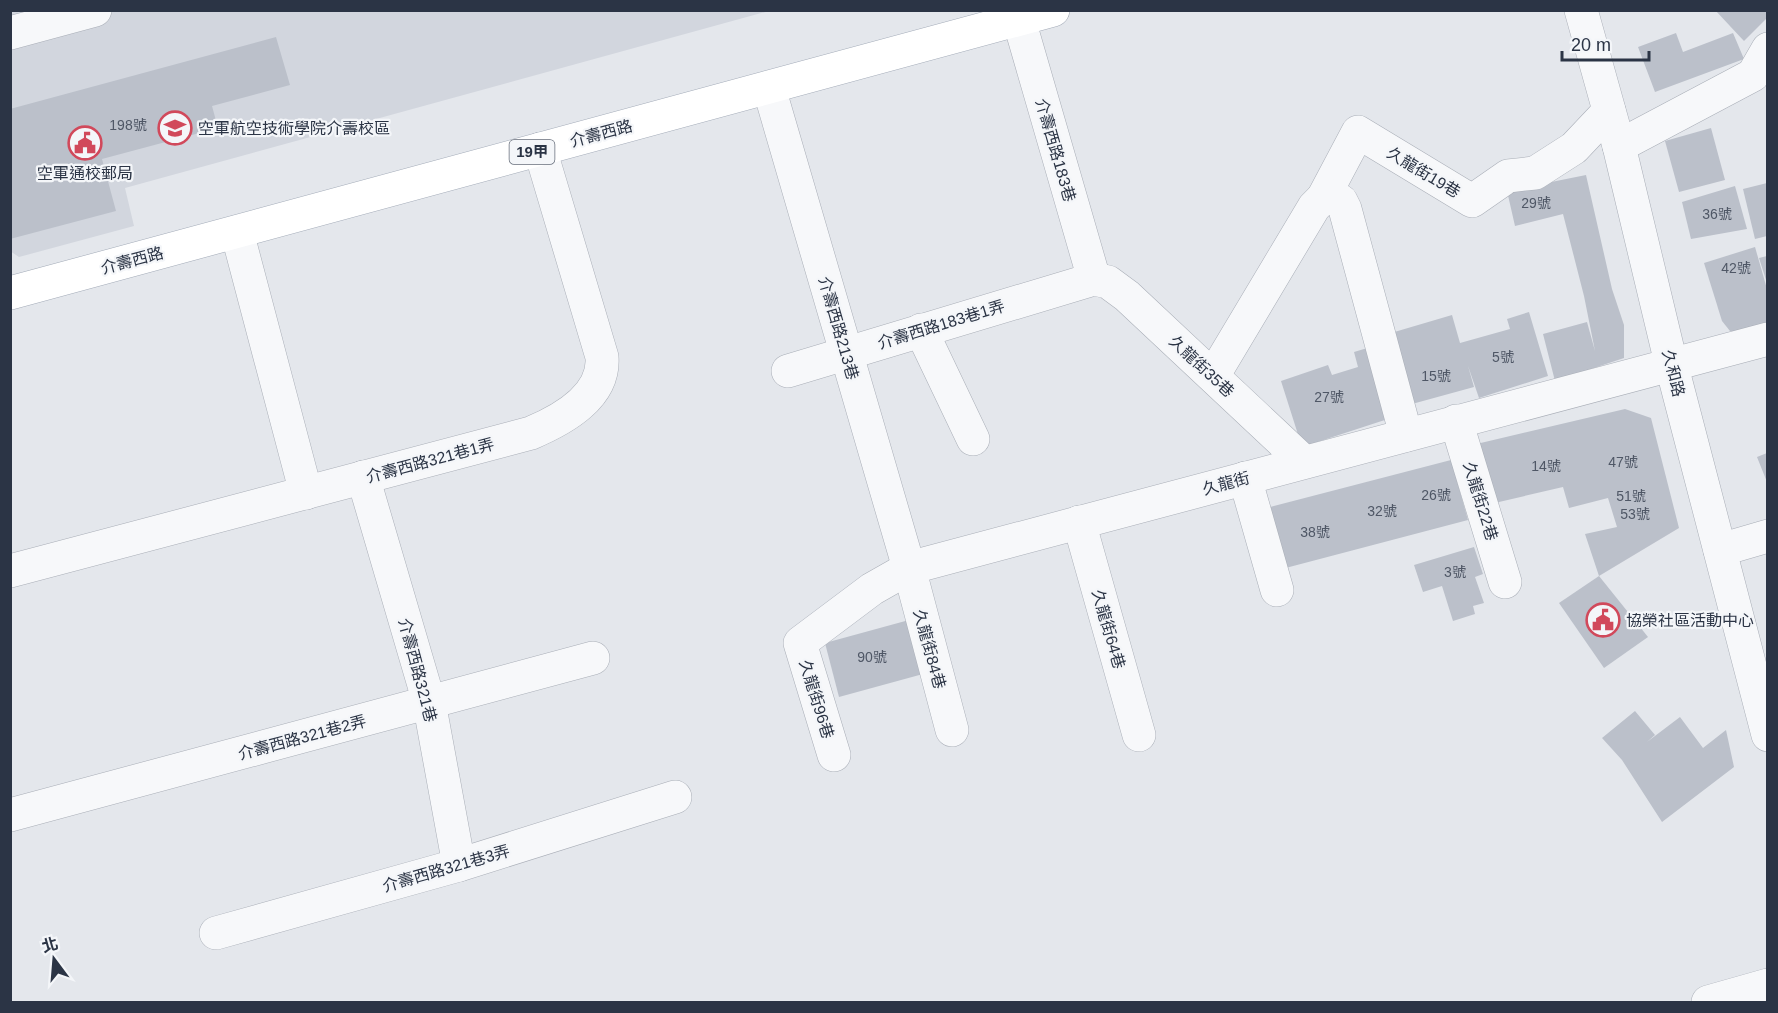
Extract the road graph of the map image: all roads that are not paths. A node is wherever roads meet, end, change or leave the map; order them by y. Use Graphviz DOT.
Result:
graph roads {
  1 [pos="1053,10"];
  2 [pos="1581,10"];
  3 [pos="89,11"];
  4 [pos="1019,20"];
  5 [pos="10,33"];
  6 [pos="1767,50"];
  7 [pos="769,87"];
  8 [pos="1609,111"];
  9 [pos="1618,146"];
  10 [pos="540,149"];
  11 [pos="1323,198"];
  12 [pos="237,232"];
  13 [pos="1094,279"];
  14 [pos="10,293"];
  15 [pos="921,330"];
  16 [pos="1767,339"];
  17 [pos="847,353"];
  18 [pos="1671,363"];
  19 [pos="788,372"];
  20 [pos="1213,376"];
  21 [pos="1456,421"];
  22 [pos="1406,435"];
  23 [pos="973,439"];
  24 [pos="1304,462"];
  25 [pos="363,477"];
  26 [pos="1245,478"];
  27 [pos="306,493"];
  28 [pos="1079,522"];
  29 [pos="1767,536"];
  30 [pos="1720,550"];
  31 [pos="909,568"];
  32 [pos="10,571"];
  33 [pos="1505,582"];
  34 [pos="1277,590"];
  35 [pos="800,642"];
  36 [pos="592,658"];
  37 [pos="429,702"];
  38 [pos="1765,714"];
  39 [pos="952,730"];
  40 [pos="1139,735"];
  41 [pos="834,755"];
  42 [pos="675,797"];
  43 [pos="10,815"];
  44 [pos="459,865"];
  45 [pos="216,933"];
  46 [pos="1767,985"];
  47 [pos="1708,1002"];
  1 -- 4 [label="main road, 介壽西路 / 19甲"];
  2 -- 8 [label="street, 久和路"];
  3 -- 5 [label="street"];
  4 -- 7 [label="main road, 介壽西路 / 19甲"];
  4 -- 13 [label="street, 介壽西路183巷"];
  6 -- 9 [label="street"];
  7 -- 10 [label="main road, 介壽西路 / 19甲"];
  7 -- 17 [label="street, 介壽西路213巷"];
  8 -- 9 [label="street, 久和路"];
  8 -- 11 [label="street, 久龍街19巷"];
  9 -- 18 [label="street, 久和路"];
  10 -- 12 [label="main road, 介壽西路 / 19甲"];
  10 -- 25 [label="street, 介壽西路321巷1弄"];
  11 -- 20 [label="street, 久龍街19巷"];
  11 -- 22 [label="street"];
  12 -- 14 [label="main road, 介壽西路 / 19甲"];
  12 -- 27 [label="street"];
  13 -- 15 [label="street, 介壽西路183巷1弄"];
  13 -- 20 [label="street, 久龍街35巷"];
  15 -- 17 [label="street, 介壽西路183巷1弄"];
  15 -- 23 [label="street"];
  16 -- 18 [label="street, 久龍街"];
  17 -- 19 [label="street, 介壽西路183巷1弄"];
  17 -- 31 [label="street, 介壽西路213巷"];
  18 -- 21 [label="street, 久龍街"];
  18 -- 30 [label="street, 久和路"];
  20 -- 24 [label="street, 久龍街35巷"];
  21 -- 22 [label="street, 久龍街"];
  21 -- 33 [label="street, 久龍街22巷"];
  22 -- 24 [label="street, 久龍街"];
  24 -- 26 [label="street, 久龍街"];
  25 -- 27 [label="street, 介壽西路321巷1弄"];
  25 -- 37 [label="street, 介壽西路321巷"];
  26 -- 28 [label="street, 久龍街"];
  26 -- 34 [label="street"];
  27 -- 32 [label="street, 介壽西路321巷1弄"];
  28 -- 31 [label="street, 久龍街"];
  28 -- 40 [label="street, 久龍街64巷"];
  29 -- 30 [label="street"];
  30 -- 38 [label="street, 久和路"];
  31 -- 35 [label="street, 久龍街"];
  31 -- 39 [label="street, 久龍街84巷"];
  35 -- 41 [label="street, 久龍街96巷"];
  36 -- 37 [label="street, 介壽西路321巷2弄"];
  37 -- 43 [label="street, 介壽西路321巷2弄"];
  37 -- 44 [label="street, 介壽西路321巷"];
  42 -- 44 [label="street, 介壽西路321巷3弄"];
  44 -- 45 [label="street, 介壽西路321巷3弄"];
  46 -- 47 [label="street"];
}
